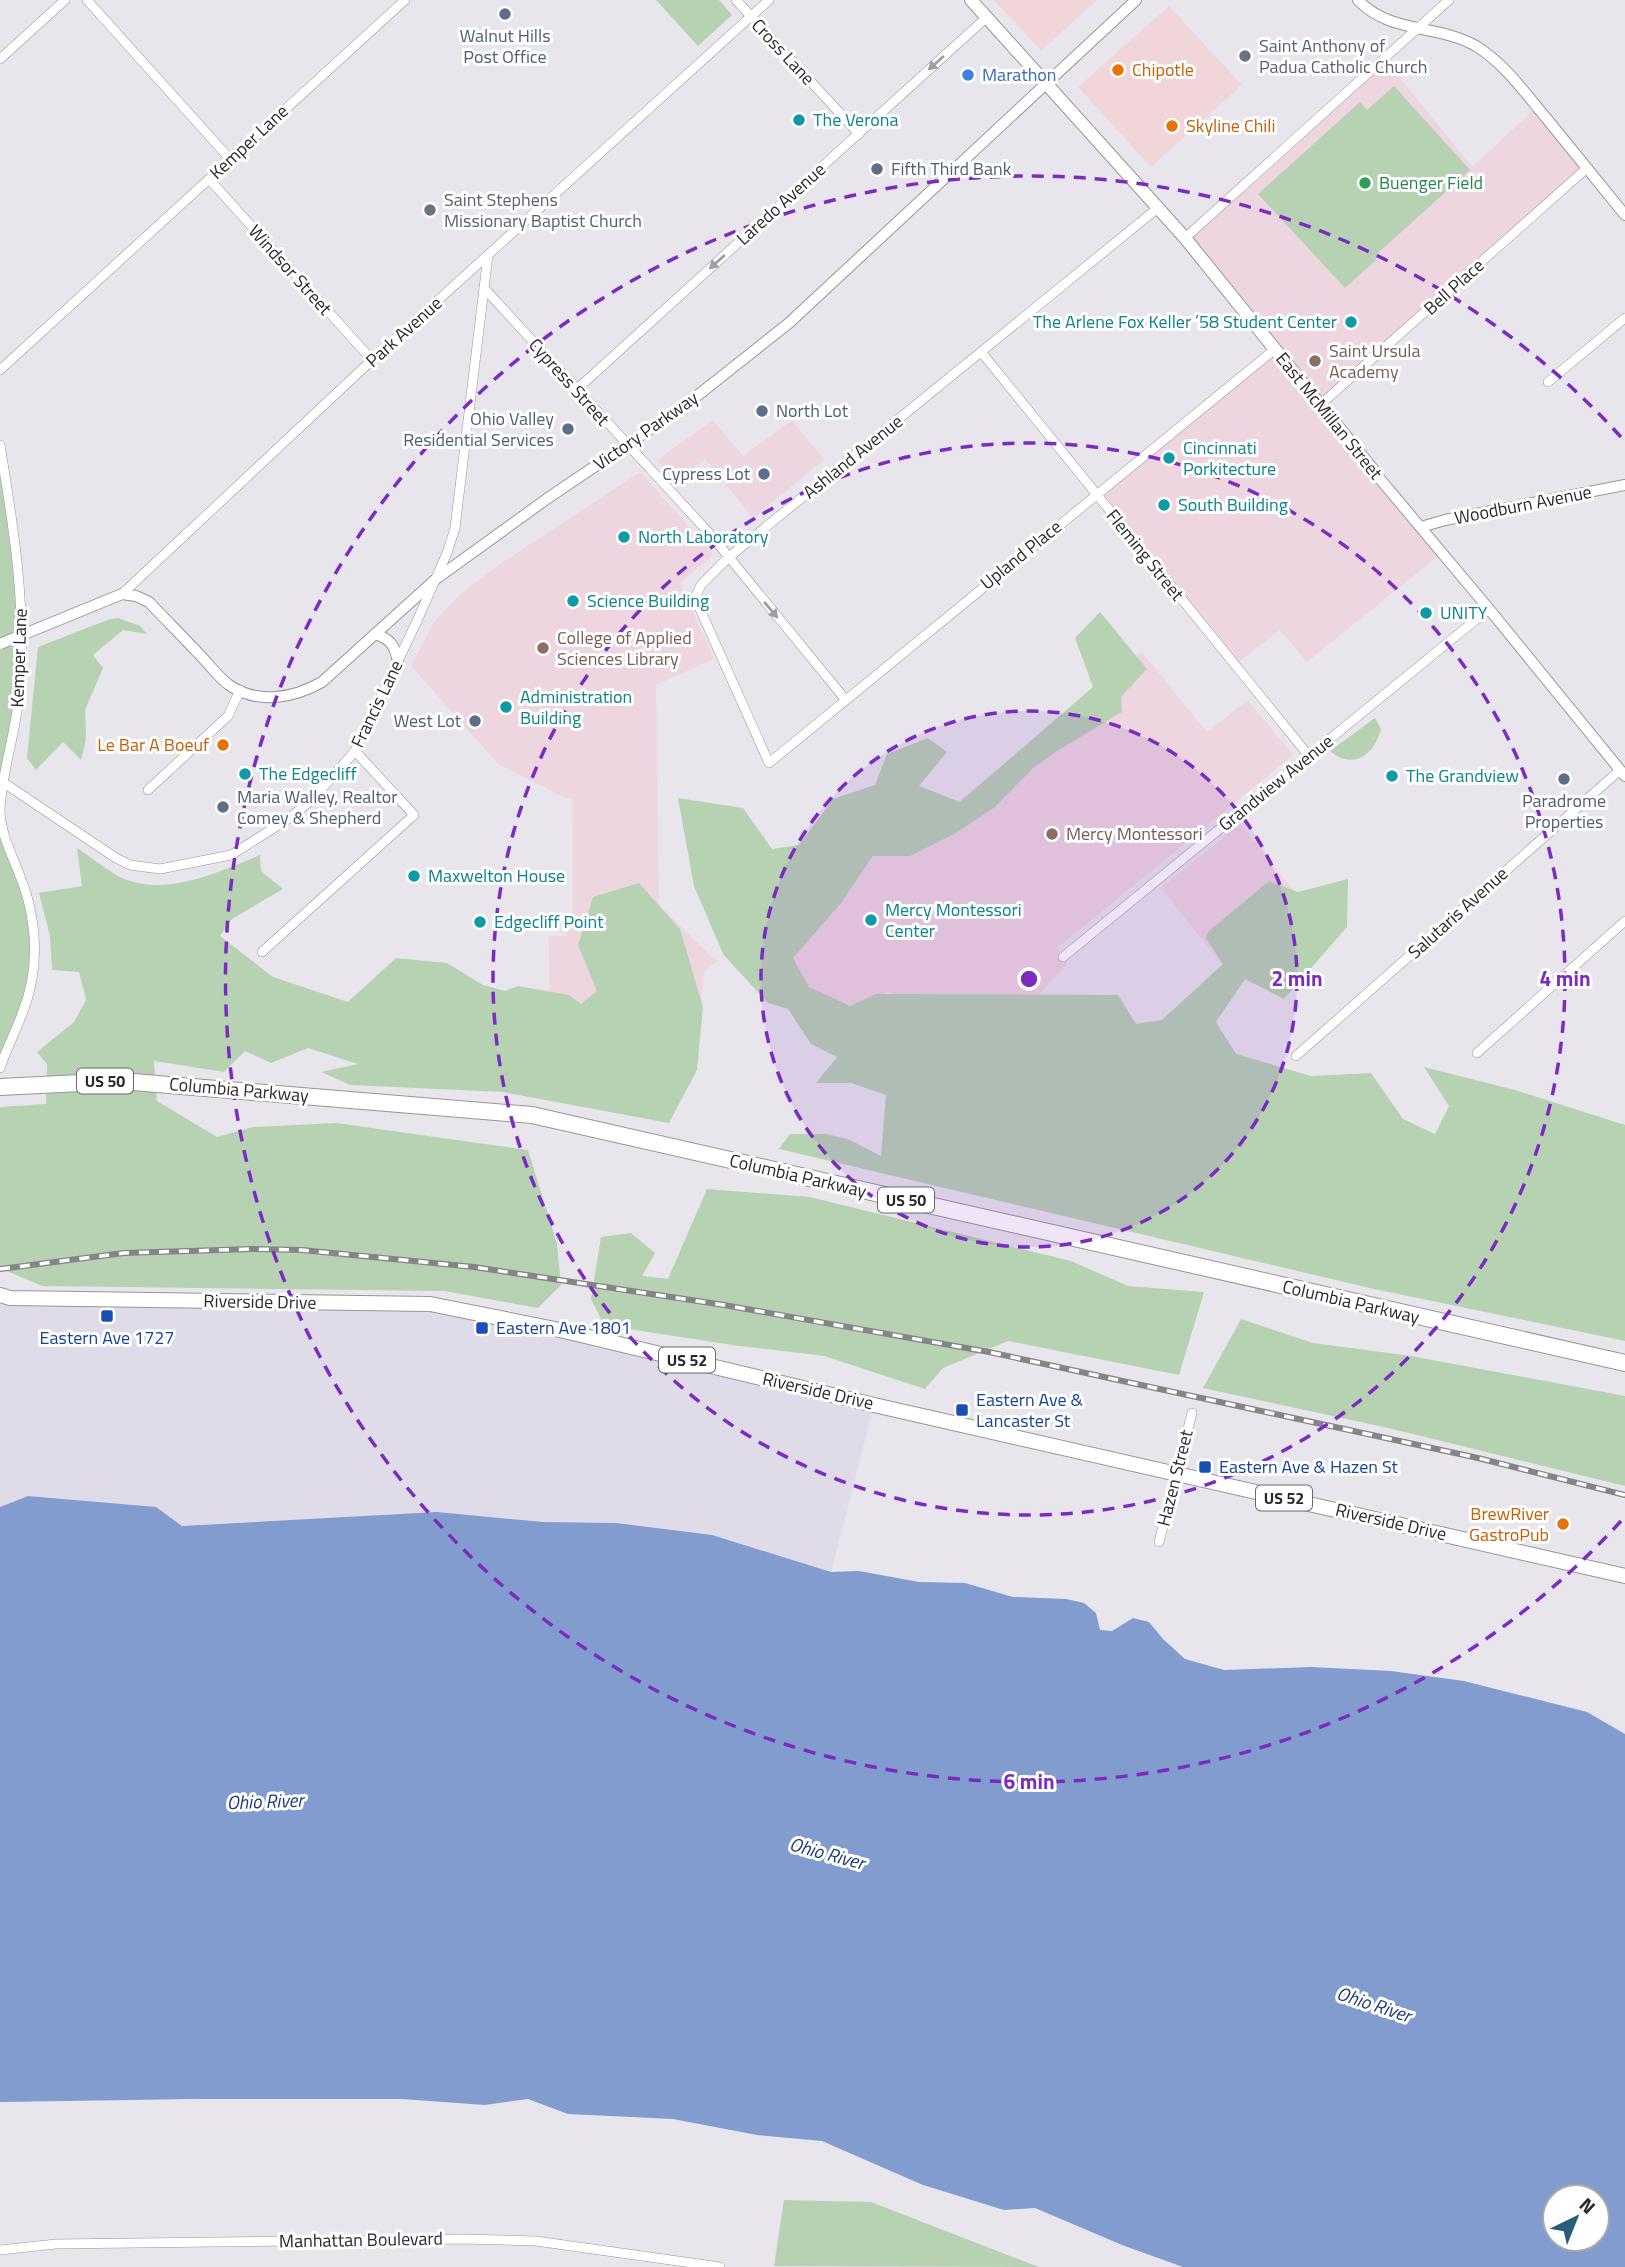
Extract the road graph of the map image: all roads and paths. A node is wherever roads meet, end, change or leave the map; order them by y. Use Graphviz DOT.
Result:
graph roads {
  1 [pos="65,0"];
  2 [pos="87,0"];
  3 [pos="405,0"];
  4 [pos="736,0"];
  5 [pos="769,0"];
  6 [pos="971,0"];
  7 [pos="1136,0"];
  8 [pos="1358,0"];
  9 [pos="1449,0"];
  10 [pos="751,17"];
  11 [pos="987,17"];
  12 [pos="1417,29"];
  13 [pos="0,59"];
  14 [pos="1046,83"];
  15 [pos="859,134"];
  16 [pos="230,159"];
  17 [pos="1587,168"];
  18 [pos="209,179"];
  19 [pos="1159,207"];
  20 [pos="1625,215"];
  21 [pos="1185,238"];
  22 [pos="488,255"];
  23 [pos="484,288"];
  24 [pos="1625,318"];
  25 [pos="1275,349"];
  26 [pos="982,353"];
  27 [pos="372,360"];
  28 [pos="0,370"];
  29 [pos="1548,382"];
  30 [pos="576,390"];
  31 [pos="1320,405"];
  32 [pos="627,445"];
  33 [pos="0,446"];
  34 [pos="1375,473"];
  35 [pos="1625,485"];
  36 [pos="1095,495"];
  37 [pos="1420,527"];
  38 [pos="729,557"];
  39 [pos="436,579"];
  40 [pos="122,594"];
  41 [pos="1489,609"];
  42 [pos="375,634"];
  43 [pos="0,644"];
  44 [pos="398,662"];
  45 [pos="240,691"];
  46 [pos="845,699"];
  47 [pos="355,751"];
  48 [pos="1309,756"];
  49 [pos="769,763"];
  50 [pos="1623,773"];
  51 [pos="4,783"];
  52 [pos="148,790"];
  53 [pos="1625,921"];
  54 [pos="262,952"];
  55 [pos="1063,957"];
  56 [pos="1477,1053"];
  57 [pos="1296,1056"];
  58 [pos="0,1068"];
  59 [pos="0,1087"];
  60 [pos="0,1295"];
  61 [pos="1625,1363"];
  62 [pos="1192,1413"];
  63 [pos="1176,1474"];
  64 [pos="1159,1542"];
  65 [pos="1625,1576"];
  66 [pos="0,2250"];
  67 [pos="720,2267"];
  1 -- 13 [label="street"];
  2 -- 16 [label="street"];
  3 -- 16 [label="street, Kemper Lane"];
  4 -- 10 [label="street, Cross Lane"];
  5 -- 10 [label="street, Park Avenue"];
  6 -- 11 [label="main road, East McMillan Street"];
  7 -- 14 [label="street, Victory Parkway"];
  8 -- 12 [label="street"];
  9 -- 12 [label="street"];
  10 -- 15 [label="street, Cross Lane"];
  10 -- 22 [label="street, Park Avenue"];
  11 -- 14 [label="main road, East McMillan Street"];
  11 -- 15 [label="street, Laredo Avenue, one-way"];
  12 -- 17 [label="street"];
  12 -- 21 [label="street"];
  14 -- 19 [label="main road, East McMillan Street"];
  14 -- 32 [label="street, Victory Parkway"];
  15 -- 30 [label="street, Laredo Avenue, one-way"];
  16 -- 18 [label="street, Kemper Lane"];
  17 -- 20 [label="street"];
  17 -- 31 [label="street, Bell Place"];
  18 -- 27 [label="street, Windsor Street"];
  18 -- 28 [label="street, Kemper Lane"];
  19 -- 21 [label="main road, East McMillan Street"];
  19 -- 26 [label="street, Ashland Avenue"];
  21 -- 25 [label="main road, East McMillan Street"];
  22 -- 23 [label="street, Francis Lane"];
  22 -- 27 [label="street, Park Avenue"];
  23 -- 30 [label="street, Cypress Street"];
  23 -- 39 [label="street, Francis Lane"];
  24 -- 29 [label="street"];
  25 -- 31 [label="main road, East McMillan Street"];
  25 -- 36 [label="street, Upland Place"];
  26 -- 36 [label="street, Fleming Street"];
  26 -- 38 [label="street, Ashland Avenue"];
  27 -- 40 [label="street, Park Avenue"];
  30 -- 32 [label="street, Cypress Street"];
  31 -- 34 [label="main road, East McMillan Street"];
  32 -- 38 [label="street, Cypress Street"];
  32 -- 39 [label="street, Victory Parkway"];
  33 -- 51 [label="street, Kemper Lane"];
  34 -- 37 [label="street, East McMillan Street"];
  35 -- 37 [label="street, Woodburn Avenue"];
  36 -- 46 [label="street, Upland Place"];
  36 -- 48 [label="street, Fleming Street"];
  37 -- 41 [label="street, East McMillan Street"];
  38 -- 46 [label="street, Cypress Street, one-way"];
  38 -- 49 [label="street, Ashland Avenue"];
  39 -- 42 [label="street, Victory Parkway"];
  39 -- 44 [label="street, Francis Lane"];
  40 -- 43 [label="street, Park Avenue, bridge"];
  40 -- 45 [label="street, Victory Parkway"];
  41 -- 48 [label="street, Grandview Avenue"];
  41 -- 50 [label="street, East McMillan Street"];
  42 -- 44 [label="street"];
  42 -- 45 [label="street, Victory Parkway"];
  44 -- 47 [label="street, Francis Lane"];
  45 -- 52 [label="street"];
  46 -- 49 [label="street, Upland Place"];
  47 -- 51 [label="street, Francis Lane"];
  47 -- 54 [label="street"];
  48 -- 55 [label="street, Grandview Avenue"];
  50 -- 57 [label="street, Salutaris Avenue"];
  51 -- 58 [label="street, Kemper Lane"];
  53 -- 56 [label="street"];
  59 -- 61 [label="highway, Columbia Parkway / US 50"];
  60 -- 63 [label="main road, Riverside Drive / US 52"];
  62 -- 63 [label="street, Hazen Street"];
  63 -- 64 [label="street, Hazen Street"];
  63 -- 65 [label="main road, Riverside Drive / US 52"];
  66 -- 67 [label="street, Manhattan Boulevard"];
}
